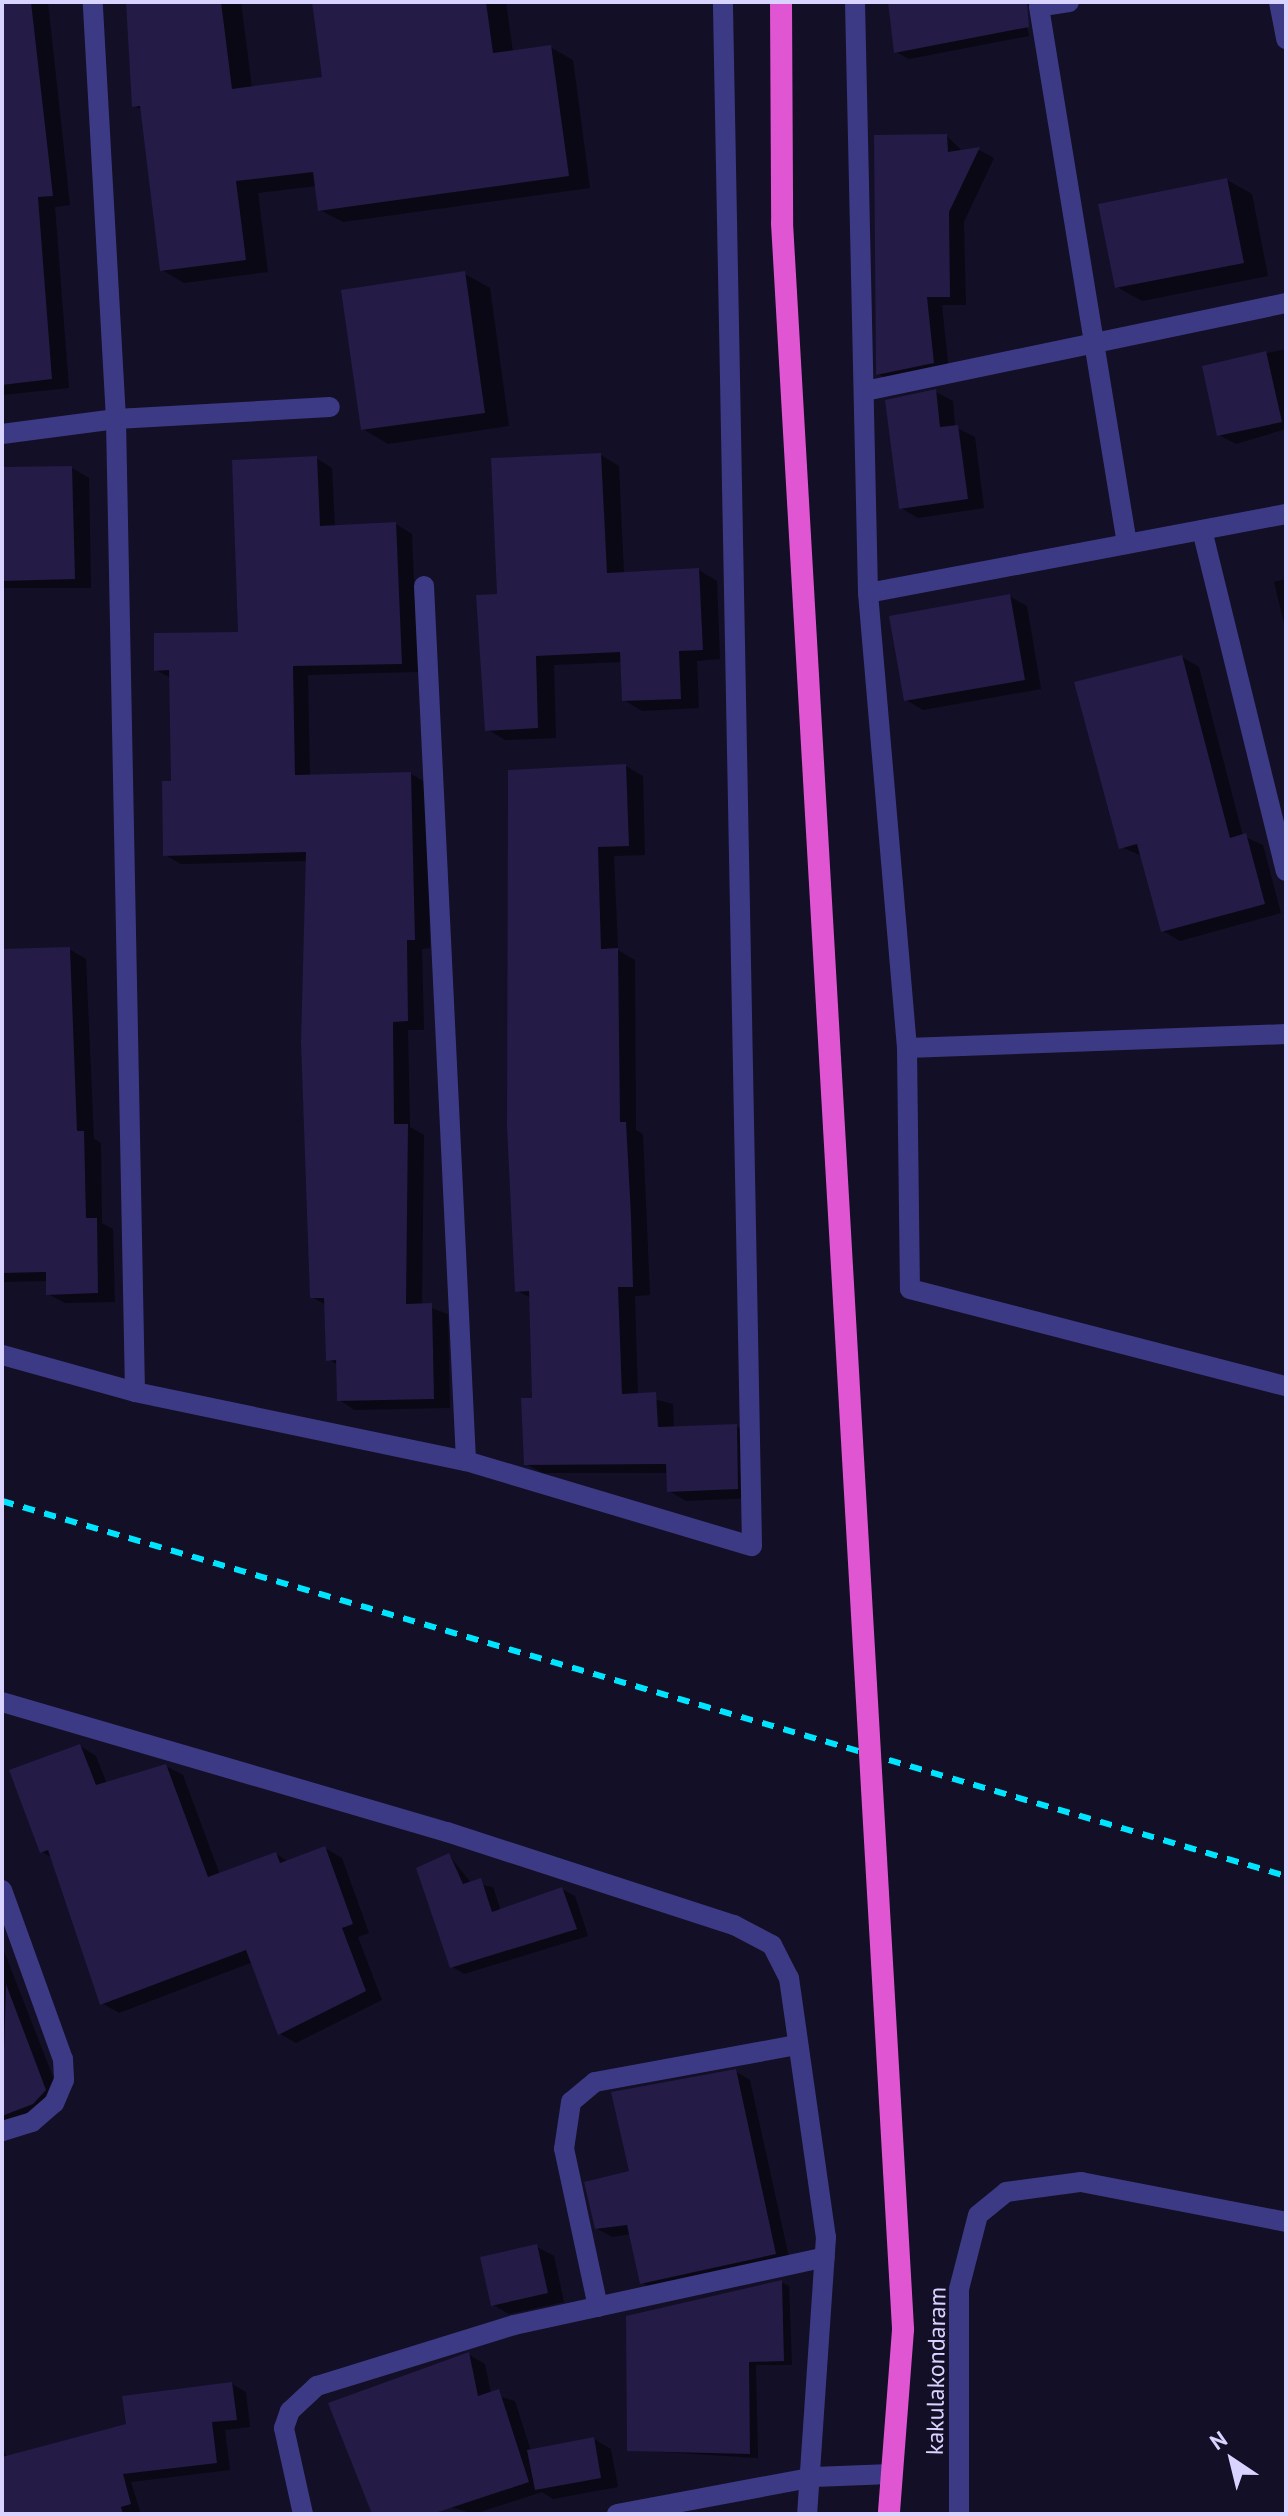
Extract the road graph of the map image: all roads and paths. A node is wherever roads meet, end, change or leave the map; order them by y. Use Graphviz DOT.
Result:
graph roads {
  1 [pos="93,2"];
  2 [pos="723,2"];
  3 [pos="781,2"];
  4 [pos="855,2"];
  5 [pos="1069,2"];
  6 [pos="1279,2"];
  7 [pos="1286,39"];
  8 [pos="1286,303"];
  9 [pos="1090,344"];
  10 [pos="865,391"];
  11 [pos="330,407"];
  12 [pos="116,419"];
  13 [pos="2,434"];
  14 [pos="1286,514"];
  15 [pos="1202,530"];
  16 [pos="1127,544"];
  17 [pos="424,586"];
  18 [pos="868,593"];
  19 [pos="1286,871"];
  20 [pos="1286,1034"];
  21 [pos="907,1048"];
  22 [pos="2,1355"];
  23 [pos="1286,1386"];
  24 [pos="135,1392"];
  25 [pos="466,1461"];
  26 [pos="2,1702"];
  27 [pos="2,1890"];
  28 [pos="796,2045"];
  29 [pos="2,2131"];
  30 [pos="1286,2222"];
  31 [pos="825,2257"];
  32 [pos="598,2307"];
  33 [pos="891,2474"];
  34 [pos="814,2477"];
  35 [pos="303,2514"];
  36 [pos="617,2514"];
  37 [pos="807,2514"];
  38 [pos="889,2514"];
  39 [pos="959,2514"];
  1 -- 12 [label="street"];
  2 -- 25 [label="street"];
  3 -- 33 [label="highway, bridge"];
  4 -- 10 [label="street"];
  5 -- 9 [label="street"];
  6 -- 7 [label="street"];
  8 -- 9 [label="street"];
  9 -- 10 [label="street"];
  9 -- 16 [label="street"];
  10 -- 18 [label="street"];
  11 -- 12 [label="street"];
  12 -- 13 [label="street"];
  12 -- 24 [label="street"];
  14 -- 15 [label="street"];
  15 -- 16 [label="street"];
  15 -- 19 [label="street"];
  16 -- 18 [label="street"];
  17 -- 25 [label="street"];
  18 -- 21 [label="street"];
  20 -- 21 [label="street"];
  21 -- 23 [label="street"];
  22 -- 24 [label="street"];
  24 -- 25 [label="street"];
  26 -- 28 [label="street"];
  27 -- 29 [label="street"];
  28 -- 31 [label="street"];
  28 -- 32 [label="street"];
  30 -- 39 [label="street, kakulakondaram"];
  31 -- 32 [label="street"];
  31 -- 34 [label="street"];
  32 -- 35 [label="street"];
  33 -- 34 [label="street"];
  33 -- 38 [label="highway, bridge"];
  34 -- 36 [label="street"];
  34 -- 37 [label="street"];
}
